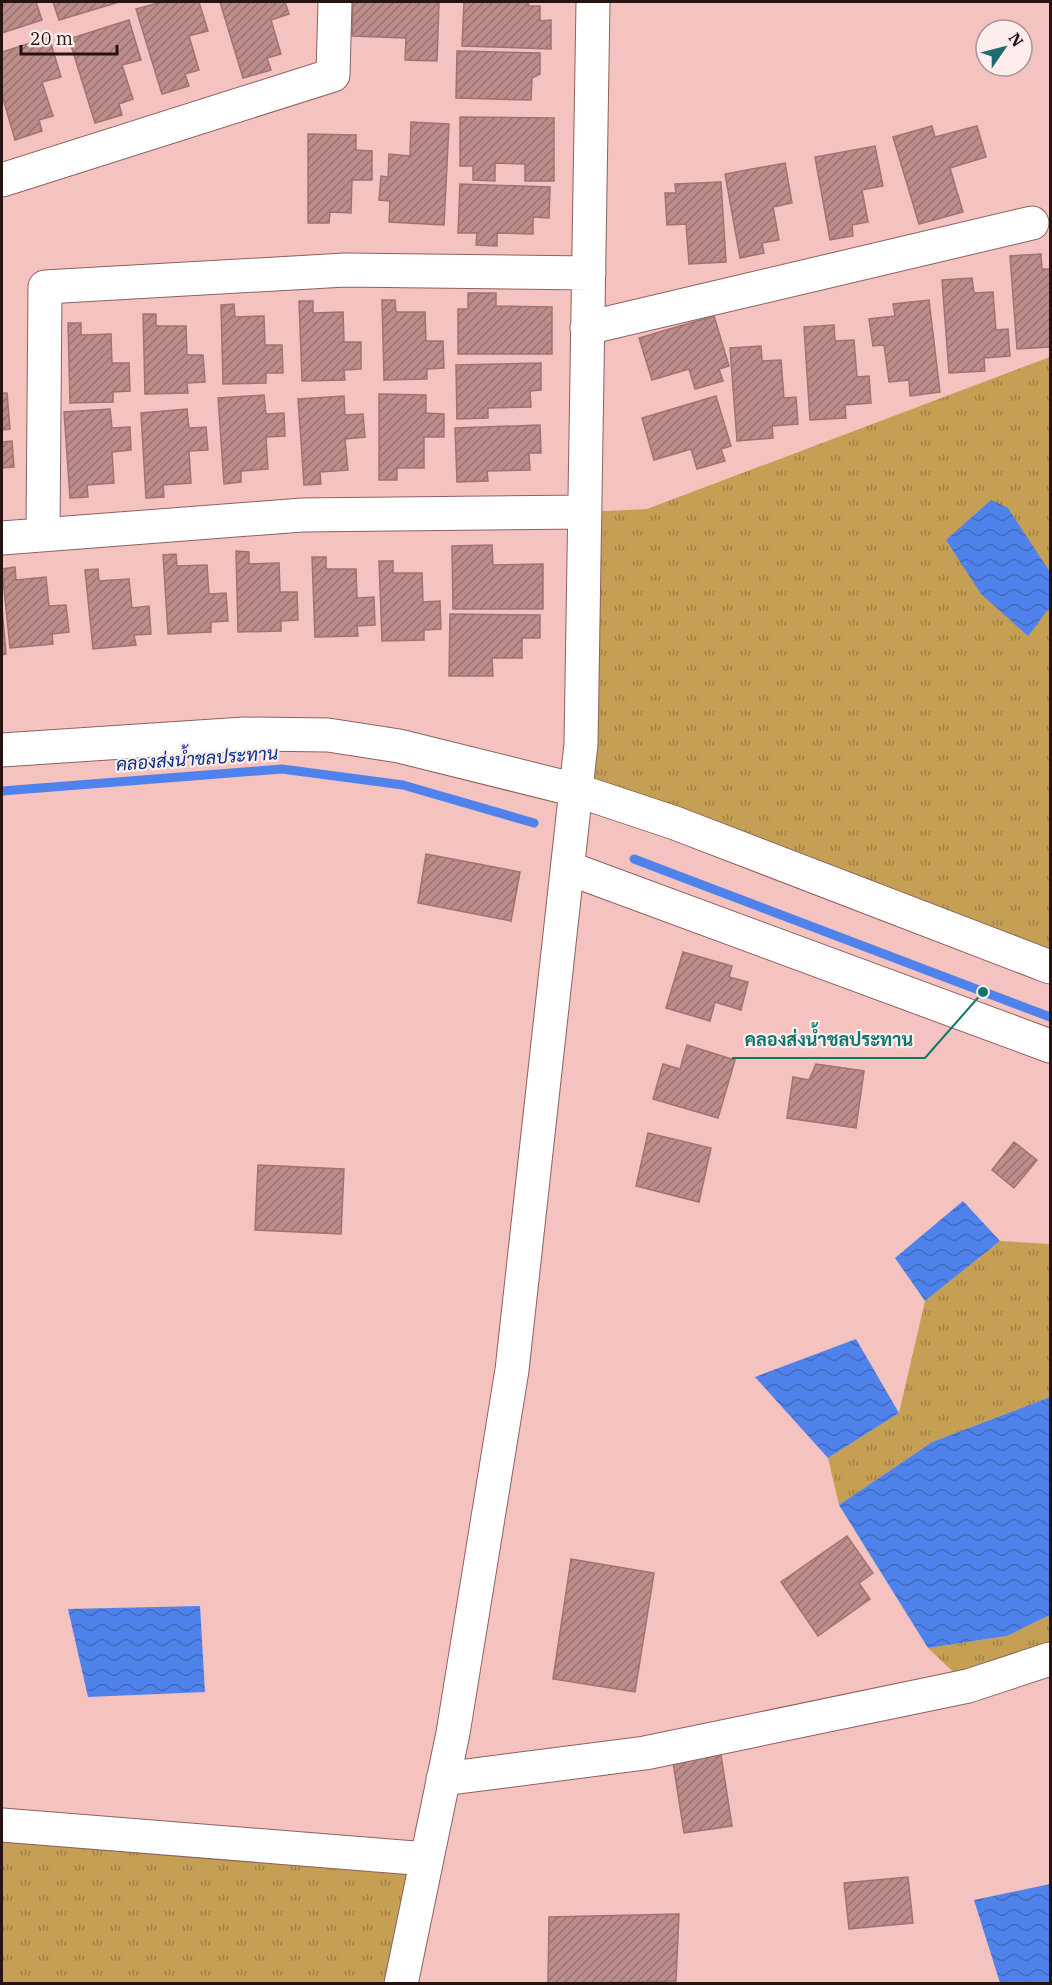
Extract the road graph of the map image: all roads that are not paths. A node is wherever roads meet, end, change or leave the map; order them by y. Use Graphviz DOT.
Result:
graph roads {
  1 [pos="335,2"];
  2 [pos="592,2"];
  3 [pos="2,180"];
  4 [pos="1032,224"];
  5 [pos="589,273"];
  6 [pos="587,328"];
  7 [pos="585,512"];
  8 [pos="43,533"];
  9 [pos="2,538"];
  10 [pos="2,750"];
  11 [pos="576,790"];
  12 [pos="568,868"];
  13 [pos="1050,967"];
  14 [pos="1050,1046"];
  15 [pos="1050,1659"];
  16 [pos="443,1779"];
  17 [pos="2,1825"];
  18 [pos="427,1859"];
  19 [pos="401,1983"];
  1 -- 3 [label="street"];
  2 -- 5 [label="street"];
  4 -- 6 [label="street"];
  5 -- 6 [label="street"];
  5 -- 8 [label="street"];
  6 -- 7 [label="street"];
  7 -- 8 [label="street"];
  7 -- 11 [label="street"];
  8 -- 9 [label="street"];
  10 -- 11 [label="street"];
  11 -- 12 [label="street"];
  11 -- 13 [label="street"];
  12 -- 14 [label="street"];
  12 -- 16 [label="street"];
  15 -- 16 [label="street"];
  16 -- 18 [label="street"];
  17 -- 18 [label="street"];
  18 -- 19 [label="street"];
}
